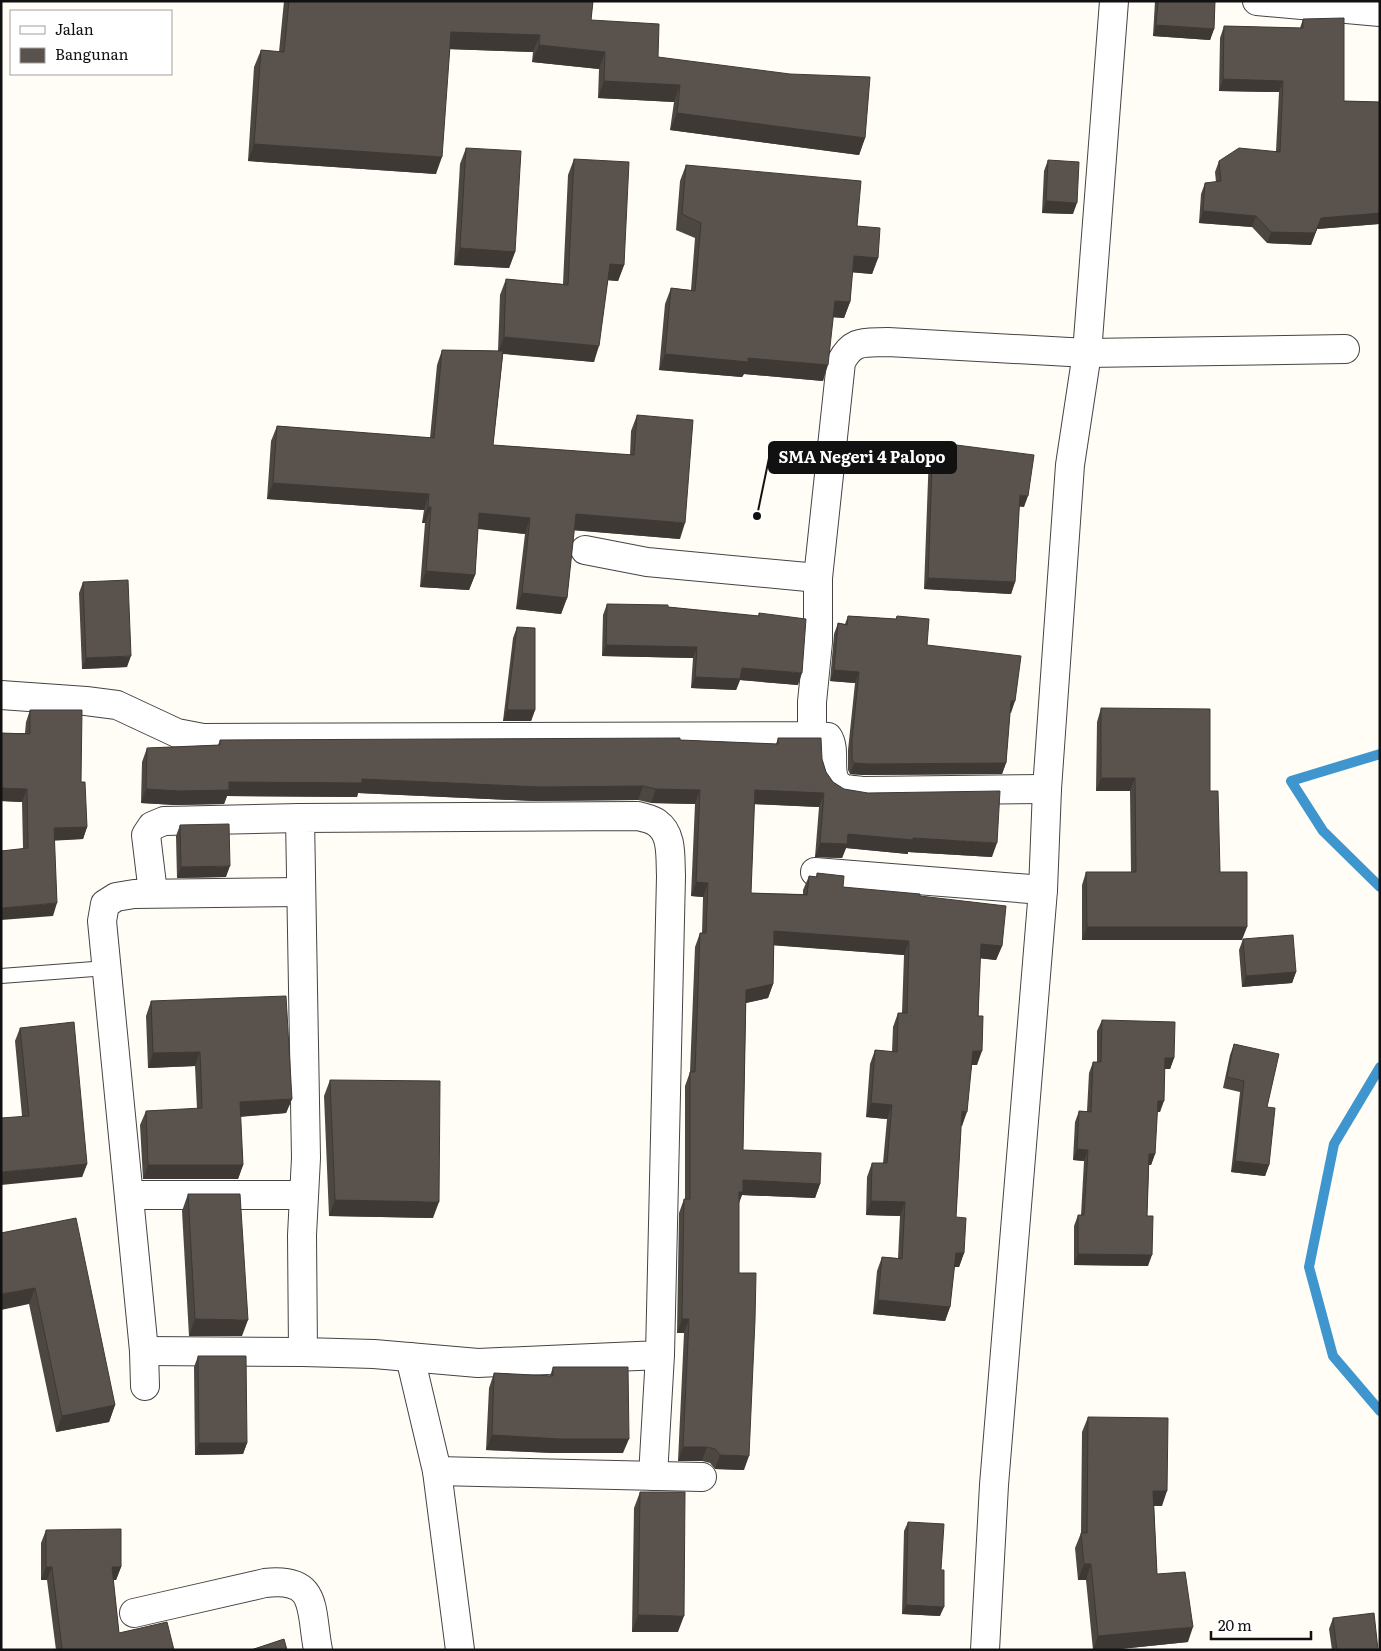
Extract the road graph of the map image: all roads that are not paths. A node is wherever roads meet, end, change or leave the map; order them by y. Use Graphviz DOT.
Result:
graph roads {
  1 [pos="1114,1"];
  2 [pos="1257,1"];
  3 [pos="1302,3"];
  4 [pos="1380,12"];
  5 [pos="1345,349"];
  6 [pos="1086,353"];
  7 [pos="585,550"];
  8 [pos="818,578"];
  9 [pos="1,695"];
  10 [pos="812,736"];
  11 [pos="1047,789"];
  12 [pos="300,818"];
  13 [pos="815,872"];
  14 [pos="1043,890"];
  15 [pos="301,892"];
  16 [pos="153,893"];
  17 [pos="107,968"];
  18 [pos="1,976"];
  19 [pos="129,1195"];
  20 [pos="304,1195"];
  21 [pos="144,1351"];
  22 [pos="303,1352"];
  23 [pos="660,1355"];
  24 [pos="410,1357"];
  25 [pos="145,1386"];
  26 [pos="437,1470"];
  27 [pos="653,1476"];
  28 [pos="702,1477"];
  29 [pos="134,1613"];
  30 [pos="318,1650"];
  31 [pos="460,1650"];
  32 [pos="985,1650"];
  1 -- 6 [label="street"];
  2 -- 3 [label="street"];
  3 -- 4 [label="street"];
  5 -- 6 [label="street"];
  6 -- 8 [label="street"];
  6 -- 11 [label="street"];
  7 -- 8 [label="street"];
  8 -- 10 [label="street"];
  9 -- 10 [label="street"];
  10 -- 11 [label="street"];
  11 -- 14 [label="street"];
  12 -- 15 [label="street"];
  12 -- 16 [label="street"];
  12 -- 23 [label="street"];
  13 -- 14 [label="street"];
  14 -- 32 [label="street"];
  15 -- 16 [label="street"];
  15 -- 20 [label="street"];
  16 -- 17 [label="street"];
  17 -- 18 [label="lane"];
  17 -- 19 [label="street"];
  19 -- 20 [label="street"];
  19 -- 21 [label="street"];
  20 -- 22 [label="street"];
  21 -- 22 [label="street"];
  21 -- 25 [label="street"];
  22 -- 24 [label="street"];
  23 -- 24 [label="street"];
  23 -- 27 [label="street"];
  24 -- 26 [label="street"];
  26 -- 27 [label="street"];
  26 -- 31 [label="street"];
  27 -- 28 [label="street"];
  29 -- 30 [label="street"];
}
